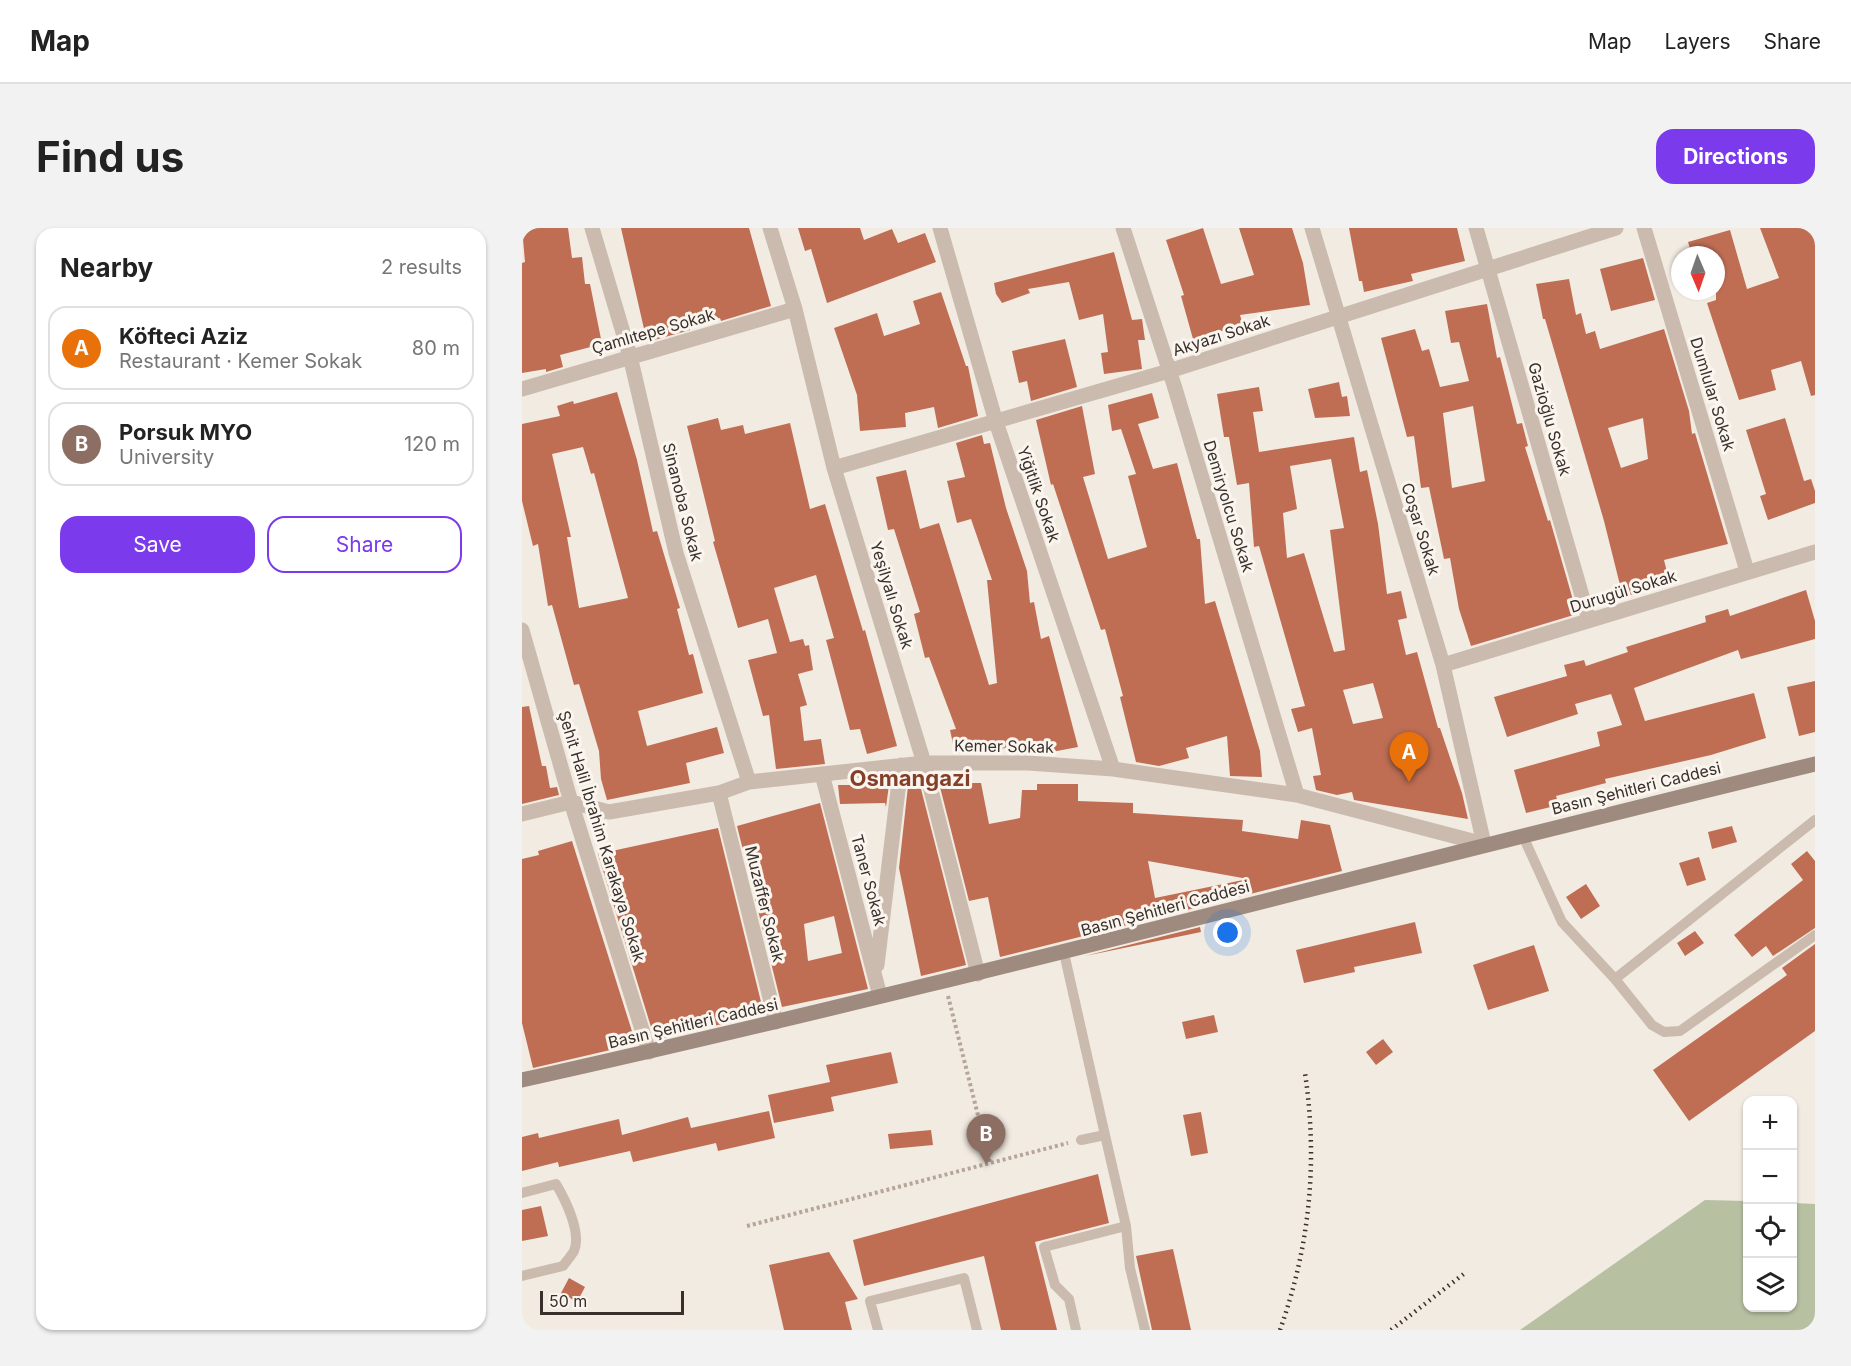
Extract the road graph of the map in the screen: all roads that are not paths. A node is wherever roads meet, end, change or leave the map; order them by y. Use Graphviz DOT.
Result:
graph roads {
  1 [pos="592,228"];
  2 [pos="770,228"];
  3 [pos="940,228"];
  4 [pos="1123,228"];
  5 [pos="1312,228"];
  6 [pos="1476,228"];
  7 [pos="1616,228"];
  8 [pos="1644,228"];
  9 [pos="1488,268"];
  10 [pos="795,309"];
  11 [pos="1339,315"];
  12 [pos="630,356"];
  13 [pos="1169,371"];
  14 [pos="522,389"];
  15 [pos="996,422"];
  16 [pos="834,468"];
  17 [pos="1815,552"];
  18 [pos="1747,571"];
  19 [pos="1589,620"];
  20 [pos="522,630"];
  21 [pos="1443,665"];
  22 [pos="924,763"];
  23 [pos="1815,764"];
  24 [pos="901,765"];
  25 [pos="1113,769"];
  26 [pos="822,774"];
  27 [pos="749,782"];
  28 [pos="719,794"];
  29 [pos="1297,795"];
  30 [pos="571,802"];
  31 [pos="522,814"];
  32 [pos="1815,820"];
  33 [pos="1522,834"];
  34 [pos="1484,844"];
  35 [pos="1815,935"];
  36 [pos="1064,953"];
  37 [pos="978,974"];
  38 [pos="876,975"];
  39 [pos="1615,979"];
  40 [pos="880,996"];
  41 [pos="776,1022"];
  42 [pos="649,1052"];
  43 [pos="522,1080"];
  44 [pos="1105,1135"];
  45 [pos="1080,1140"];
  46 [pos="522,1193"];
  47 [pos="1126,1226"];
  48 [pos="522,1276"];
  49 [pos="878,1330"];
  50 [pos="977,1330"];
  51 [pos="1076,1330"];
  52 [pos="1145,1330"];
  1 -- 12 [label="street, Sinanoba Sokak"];
  2 -- 10 [label="street, Yeşilyalı Sokak"];
  3 -- 15 [label="street, Yiğitlik Sokak"];
  4 -- 13 [label="street, Demiryolcu Sokak"];
  5 -- 11 [label="street, Coşar Sokak"];
  6 -- 9 [label="street, Gazioğlu Sokak"];
  7 -- 9 [label="street, Akyazı Sokak"];
  8 -- 18 [label="street, Dumlular Sokak"];
  9 -- 11 [label="street, Akyazı Sokak"];
  9 -- 19 [label="street, Gazioğlu Sokak"];
  10 -- 12 [label="street, Çamlıtepe Sokak"];
  10 -- 16 [label="street, Yeşilyalı Sokak"];
  11 -- 13 [label="street, Akyazı Sokak"];
  11 -- 21 [label="street, Coşar Sokak"];
  12 -- 14 [label="street, Çamlıtepe Sokak"];
  12 -- 27 [label="street, Sinanoba Sokak"];
  13 -- 15 [label="street, Akyazı Sokak"];
  13 -- 29 [label="street, Demiryolcu Sokak"];
  15 -- 16 [label="street, Akyazı Sokak"];
  15 -- 25 [label="street, Yiğitlik Sokak"];
  16 -- 22 [label="street, Yeşilyalı Sokak"];
  17 -- 18 [label="street, Durugül Sokak"];
  18 -- 19 [label="street, Durugül Sokak"];
  19 -- 21 [label="street, Durugül Sokak"];
  20 -- 30 [label="street, Şehit Halil İbrahim Karakaya Sokak"];
  21 -- 34 [label="street, Coşar Sokak"];
  22 -- 24 [label="street, Kemer Sokak"];
  22 -- 25 [label="street, Kemer Sokak"];
  22 -- 37 [label="street, Yeşilyalı Sokak"];
  23 -- 33 [label="main road, Basın Şehitleri Caddesi"];
  24 -- 26 [label="street, Kemer Sokak"];
  24 -- 38 [label="street"];
  25 -- 29 [label="street, Kemer Sokak"];
  26 -- 27 [label="street, Kemer Sokak"];
  26 -- 38 [label="street, Taner Sokak"];
  27 -- 28 [label="street, Kemer Sokak"];
  28 -- 30 [label="street, Kemer Sokak"];
  28 -- 41 [label="street, Muzaffer Sokak"];
  29 -- 34 [label="street, Kemer Sokak"];
  30 -- 31 [label="street, Kemer Sokak"];
  30 -- 42 [label="street, Şehit Halil İbrahim Karakaya Sokak"];
  32 -- 39 [label="lane"];
  33 -- 34 [label="main road, Basın Şehitleri Caddesi"];
  33 -- 39 [label="lane"];
  34 -- 36 [label="main road, Basın Şehitleri Caddesi"];
  35 -- 39 [label="lane"];
  36 -- 37 [label="main road, Basın Şehitleri Caddesi"];
  36 -- 44 [label="lane"];
  37 -- 40 [label="main road, Basın Şehitleri Caddesi"];
  38 -- 40 [label="street, Taner Sokak"];
  40 -- 41 [label="main road, Basın Şehitleri Caddesi"];
  41 -- 42 [label="main road, Basın Şehitleri Caddesi"];
  42 -- 43 [label="main road, Basın Şehitleri Caddesi"];
  44 -- 45 [label="lane"];
  44 -- 47 [label="lane"];
  46 -- 48 [label="lane"];
  47 -- 51 [label="lane"];
  47 -- 52 [label="lane"];
  49 -- 50 [label="lane"];
}
